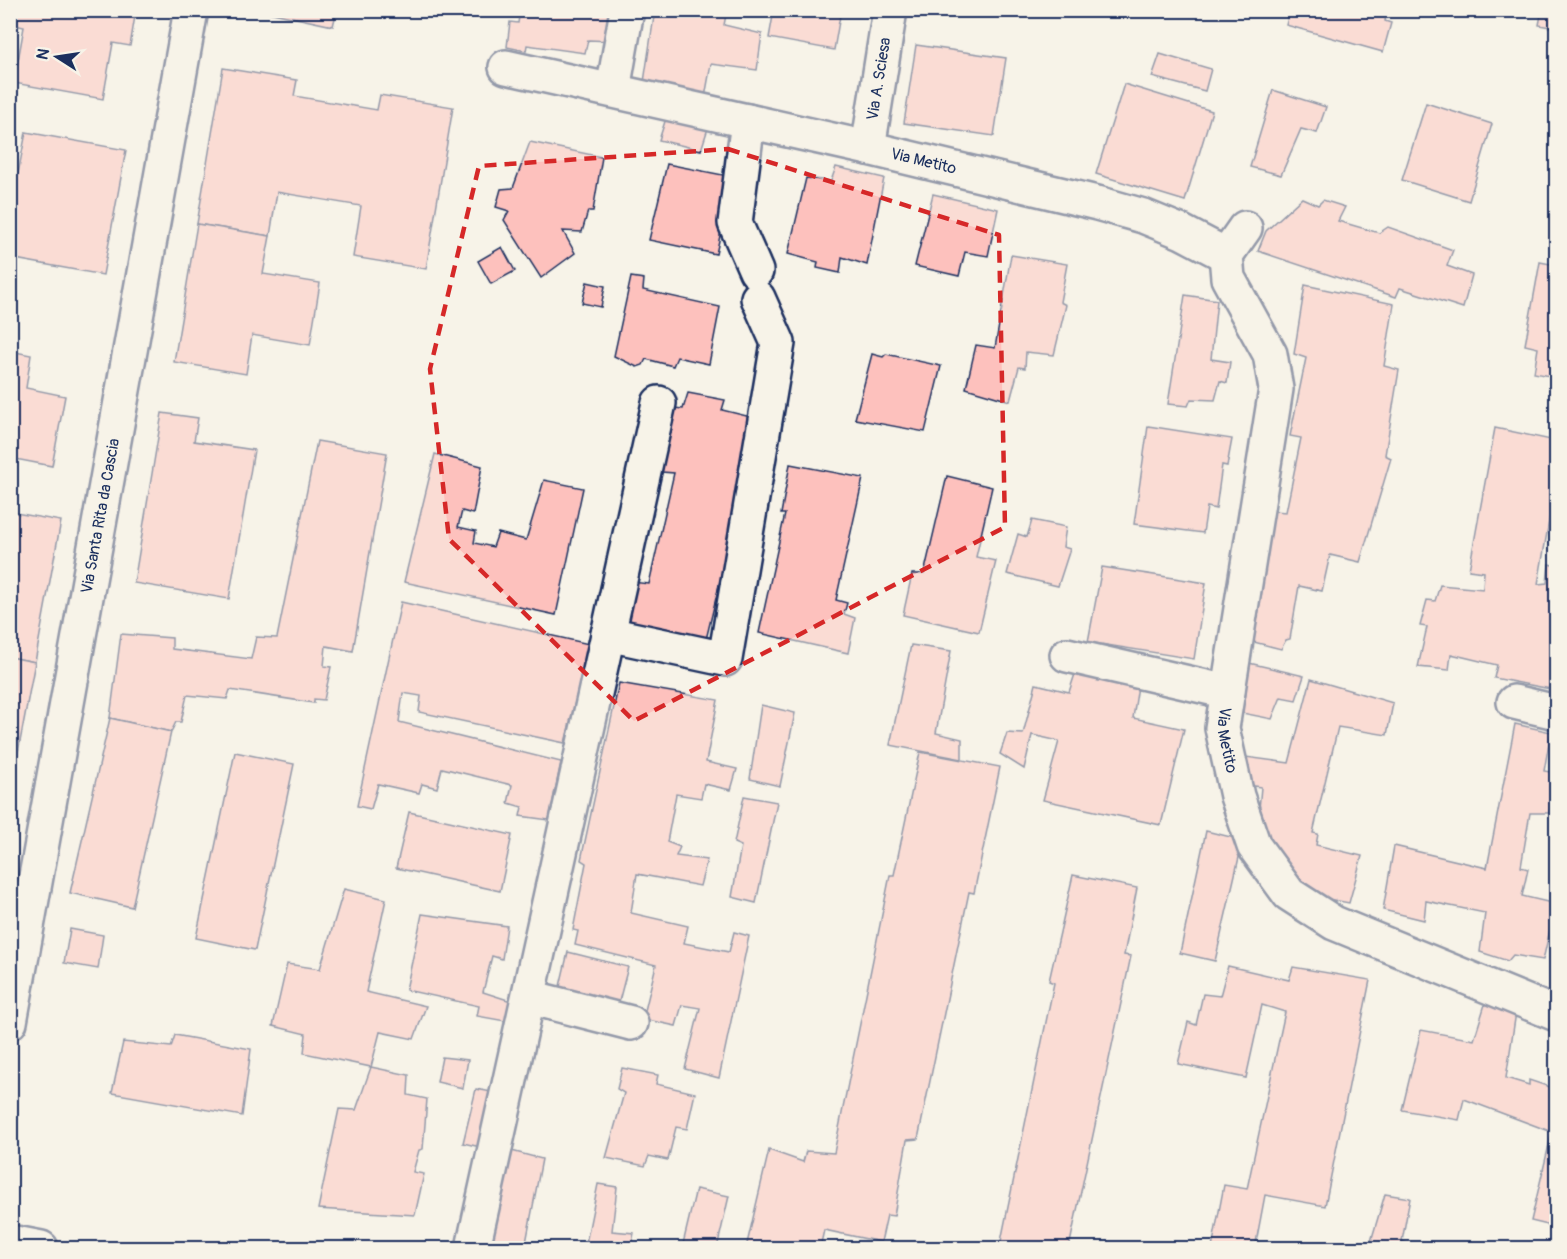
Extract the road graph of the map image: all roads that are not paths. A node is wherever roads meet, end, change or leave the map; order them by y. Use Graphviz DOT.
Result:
graph roads {
  1 [pos="191,10"];
  2 [pos="627,10"];
  3 [pos="890,10"];
  4 [pos="506,67"];
  5 [pos="613,90"];
  6 [pos="748,122"];
  7 [pos="868,148"];
  8 [pos="1245,228"];
  9 [pos="1226,255"];
  10 [pos="659,403"];
  11 [pos="608,634"];
  12 [pos="1067,654"];
  13 [pos="1228,692"];
  14 [pos="1514,702"];
  15 [pos="1557,712"];
  16 [pos="529,997"];
  17 [pos="1557,1014"];
  18 [pos="10,1022"];
  19 [pos="632,1023"];
  20 [pos="10,1242"];
  21 [pos="41,1248"];
  22 [pos="473,1248"];
  1 -- 18 [label="street, Via Santa Rita da Cascia"];
  2 -- 5 [label="street"];
  3 -- 7 [label="street, Via A. Sciesa"];
  4 -- 5 [label="street, Via Metito"];
  5 -- 6 [label="street, Via Metito"];
  6 -- 7 [label="street, Via Metito"];
  6 -- 11 [label="street"];
  7 -- 9 [label="street, Via Metito"];
  8 -- 9 [label="street"];
  9 -- 13 [label="street, Via Metito"];
  10 -- 11 [label="street"];
  11 -- 16 [label="street"];
  12 -- 13 [label="street"];
  13 -- 17 [label="street, Via Metito"];
  14 -- 15 [label="street"];
  16 -- 19 [label="street"];
  16 -- 22 [label="street"];
  20 -- 21 [label="street"];
}
